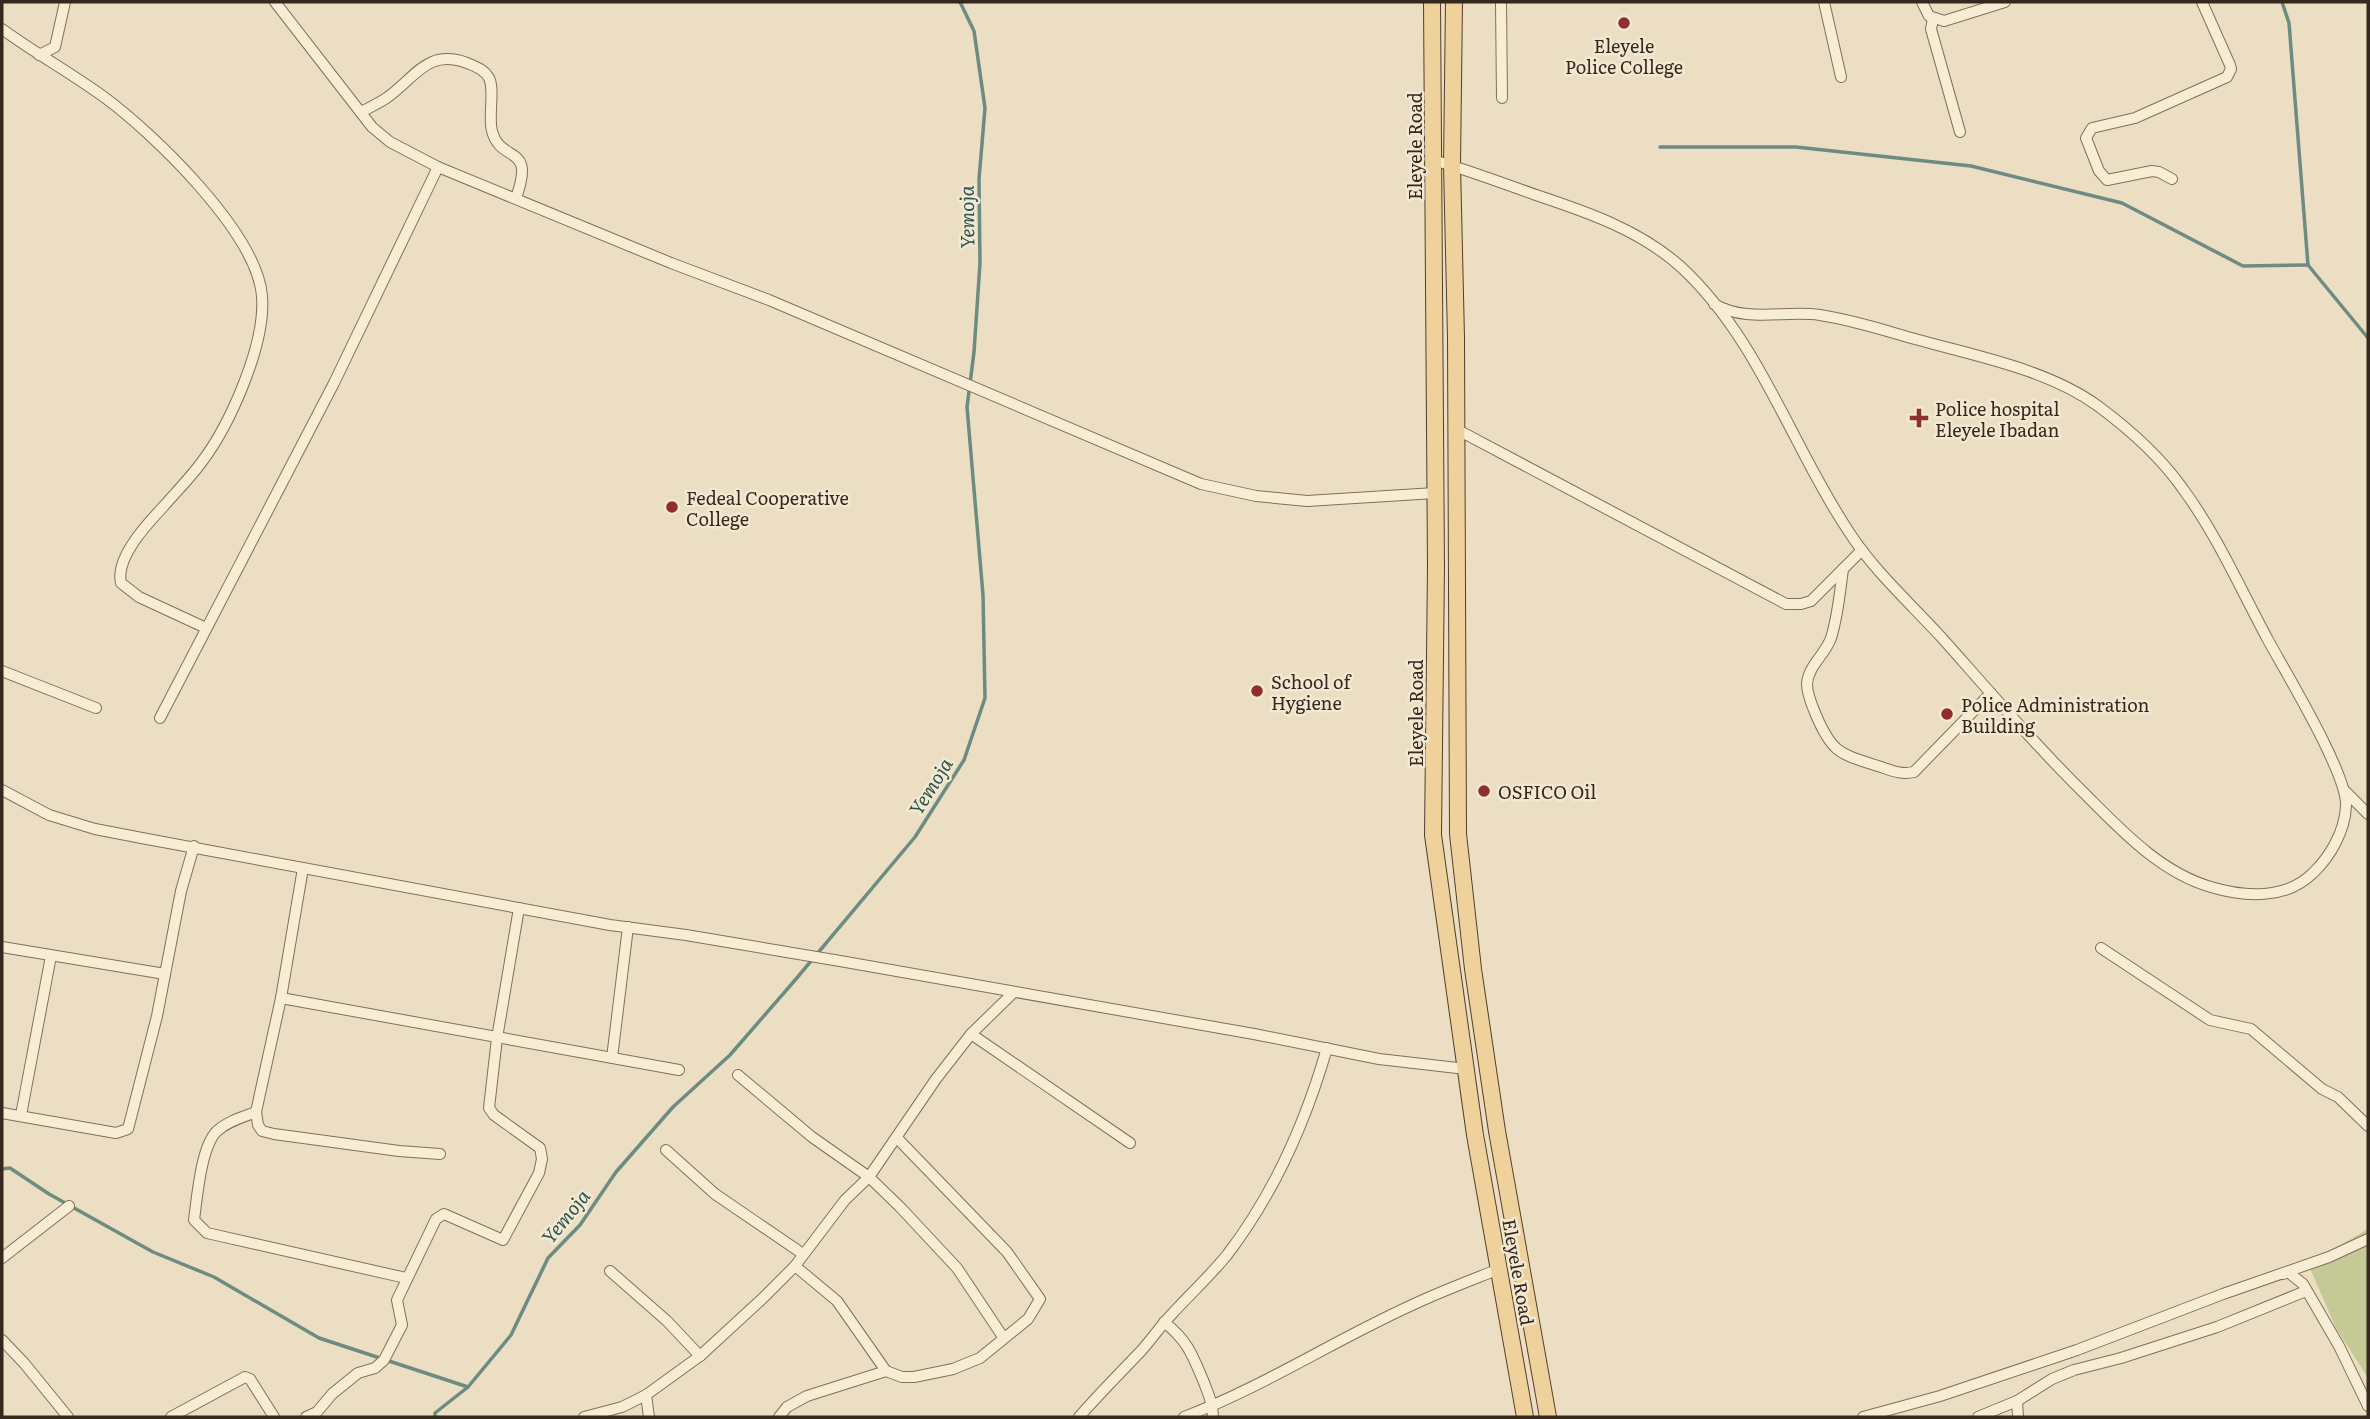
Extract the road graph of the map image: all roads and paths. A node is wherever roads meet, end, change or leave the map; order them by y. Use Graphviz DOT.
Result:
graph roads {
  1 [pos="65,2"];
  2 [pos="275,2"];
  3 [pos="1432,2"];
  4 [pos="1454,2"];
  5 [pos="1501,2"];
  6 [pos="1824,2"];
  7 [pos="1922,2"];
  8 [pos="2005,2"];
  9 [pos="2202,2"];
  10 [pos="1933,19"];
  11 [pos="2,29"];
  12 [pos="39,55"];
  13 [pos="1841,77"];
  14 [pos="1502,98"];
  15 [pos="361,112"];
  16 [pos="1960,132"];
  17 [pos="1433,160"];
  18 [pos="1452,165"];
  19 [pos="438,167"];
  20 [pos="2172,179"];
  21 [pos="516,198"];
  22 [pos="1714,304"];
  23 [pos="1457,429"];
  24 [pos="1434,493"];
  25 [pos="1862,550"];
  26 [pos="1843,569"];
  27 [pos="206,628"];
  28 [pos="2,671"];
  29 [pos="1991,693"];
  30 [pos="96,708"];
  31 [pos="160,718"];
  32 [pos="2,790"];
  33 [pos="2345,791"];
  34 [pos="2368,814"];
  35 [pos="1458,834"];
  36 [pos="1433,835"];
  37 [pos="194,846"];
  38 [pos="303,868"];
  39 [pos="519,908"];
  40 [pos="628,927"];
  41 [pos="2,947"];
  42 [pos="2101,948"];
  43 [pos="51,956"];
  44 [pos="165,974"];
  45 [pos="1013,993"];
  46 [pos="281,998"];
  47 [pos="971,1034"];
  48 [pos="497,1038"];
  49 [pos="1326,1048"];
  50 [pos="611,1058"];
  51 [pos="1466,1069"];
  52 [pos="679,1070"];
  53 [pos="738,1075"];
  54 [pos="256,1111"];
  55 [pos="2,1112"];
  56 [pos="21,1115"];
  57 [pos="2368,1126"];
  58 [pos="897,1138"];
  59 [pos="1130,1143"];
  60 [pos="666,1150"];
  61 [pos="440,1154"];
  62 [pos="869,1177"];
  63 [pos="69,1206"];
  64 [pos="2368,1239"];
  65 [pos="803,1254"];
  66 [pos="2,1258"];
  67 [pos="794,1266"];
  68 [pos="1499,1269"];
  69 [pos="610,1271"];
  70 [pos="406,1278"];
  71 [pos="2270,1278"];
  72 [pos="2306,1291"];
  73 [pos="1164,1322"];
  74 [pos="1003,1337"];
  75 [pos="2,1340"];
  76 [pos="700,1356"];
  77 [pos="886,1371"];
  78 [pos="646,1395"];
  79 [pos="2017,1401"];
  80 [pos="2368,1406"];
  81 [pos="1213,1412"];
  82 [pos="68,1417"];
  83 [pos="171,1417"];
  84 [pos="274,1417"];
  85 [pos="306,1417"];
  86 [pos="584,1417"];
  87 [pos="649,1417"];
  88 [pos="779,1417"];
  89 [pos="1079,1417"];
  90 [pos="1184,1417"];
  91 [pos="1525,1417"];
  92 [pos="1548,1417"];
  93 [pos="1863,1417"];
  94 [pos="1979,1417"];
  95 [pos="2018,1417"];
  1 -- 12 [label="street"];
  2 -- 15 [label="street"];
  3 -- 17 [label="main road, Eleyele Road"];
  4 -- 18 [label="main road, Eleyele Road"];
  5 -- 14 [label="street"];
  6 -- 13 [label="street"];
  7 -- 10 [label="street"];
  8 -- 10 [label="street"];
  9 -- 20 [label="street"];
  10 -- 16 [label="street"];
  11 -- 12 [label="street"];
  12 -- 27 [label="street"];
  15 -- 19 [label="street"];
  15 -- 21 [label="street"];
  17 -- 18 [label="street"];
  17 -- 24 [label="main road, Eleyele Road"];
  18 -- 22 [label="street"];
  18 -- 23 [label="main road, Eleyele Road"];
  19 -- 21 [label="street"];
  19 -- 27 [label="street"];
  21 -- 24 [label="street"];
  22 -- 25 [label="street"];
  22 -- 33 [label="street"];
  23 -- 26 [label="street"];
  23 -- 35 [label="main road, Eleyele Road"];
  24 -- 36 [label="main road, Eleyele Road"];
  25 -- 26 [label="street"];
  25 -- 29 [label="street"];
  26 -- 29 [label="street"];
  27 -- 31 [label="street"];
  28 -- 30 [label="street"];
  29 -- 33 [label="street"];
  32 -- 37 [label="street"];
  33 -- 34 [label="street"];
  35 -- 36 [label="main road"];
  35 -- 92 [label="main road, Eleyele Road"];
  36 -- 51 [label="main road, Eleyele Road"];
  37 -- 38 [label="street"];
  37 -- 44 [label="street"];
  38 -- 39 [label="street"];
  38 -- 46 [label="street"];
  39 -- 40 [label="street"];
  39 -- 48 [label="street"];
  40 -- 45 [label="street"];
  40 -- 50 [label="street"];
  41 -- 43 [label="street"];
  42 -- 57 [label="street"];
  43 -- 44 [label="street"];
  43 -- 56 [label="street"];
  44 -- 56 [label="street"];
  45 -- 47 [label="street"];
  45 -- 49 [label="street"];
  46 -- 48 [label="street"];
  46 -- 54 [label="street"];
  47 -- 58 [label="street"];
  47 -- 59 [label="street"];
  48 -- 50 [label="street"];
  48 -- 70 [label="street"];
  49 -- 51 [label="street"];
  49 -- 73 [label="street"];
  50 -- 52 [label="street"];
  51 -- 68 [label="main road, Eleyele Road"];
  53 -- 62 [label="street"];
  54 -- 61 [label="street"];
  54 -- 70 [label="street"];
  55 -- 56 [label="street"];
  58 -- 62 [label="street"];
  58 -- 74 [label="street"];
  60 -- 65 [label="street"];
  62 -- 65 [label="street"];
  62 -- 74 [label="street"];
  63 -- 66 [label="street"];
  64 -- 71 [label="street"];
  65 -- 67 [label="street"];
  67 -- 76 [label="street"];
  67 -- 77 [label="street"];
  68 -- 81 [label="street"];
  68 -- 91 [label="main road, Eleyele Road"];
  69 -- 76 [label="street"];
  70 -- 85 [label="street"];
  71 -- 72 [label="street"];
  71 -- 93 [label="street"];
  72 -- 79 [label="street"];
  72 -- 80 [label="street"];
  73 -- 81 [label="street"];
  73 -- 89 [label="street"];
  74 -- 77 [label="street"];
  75 -- 82 [label="street"];
  76 -- 78 [label="street"];
  77 -- 88 [label="street"];
  78 -- 86 [label="street"];
  78 -- 87 [label="street"];
  79 -- 94 [label="street"];
  79 -- 95 [label="street"];
  81 -- 90 [label="street"];
  83 -- 84 [label="street"];
}
